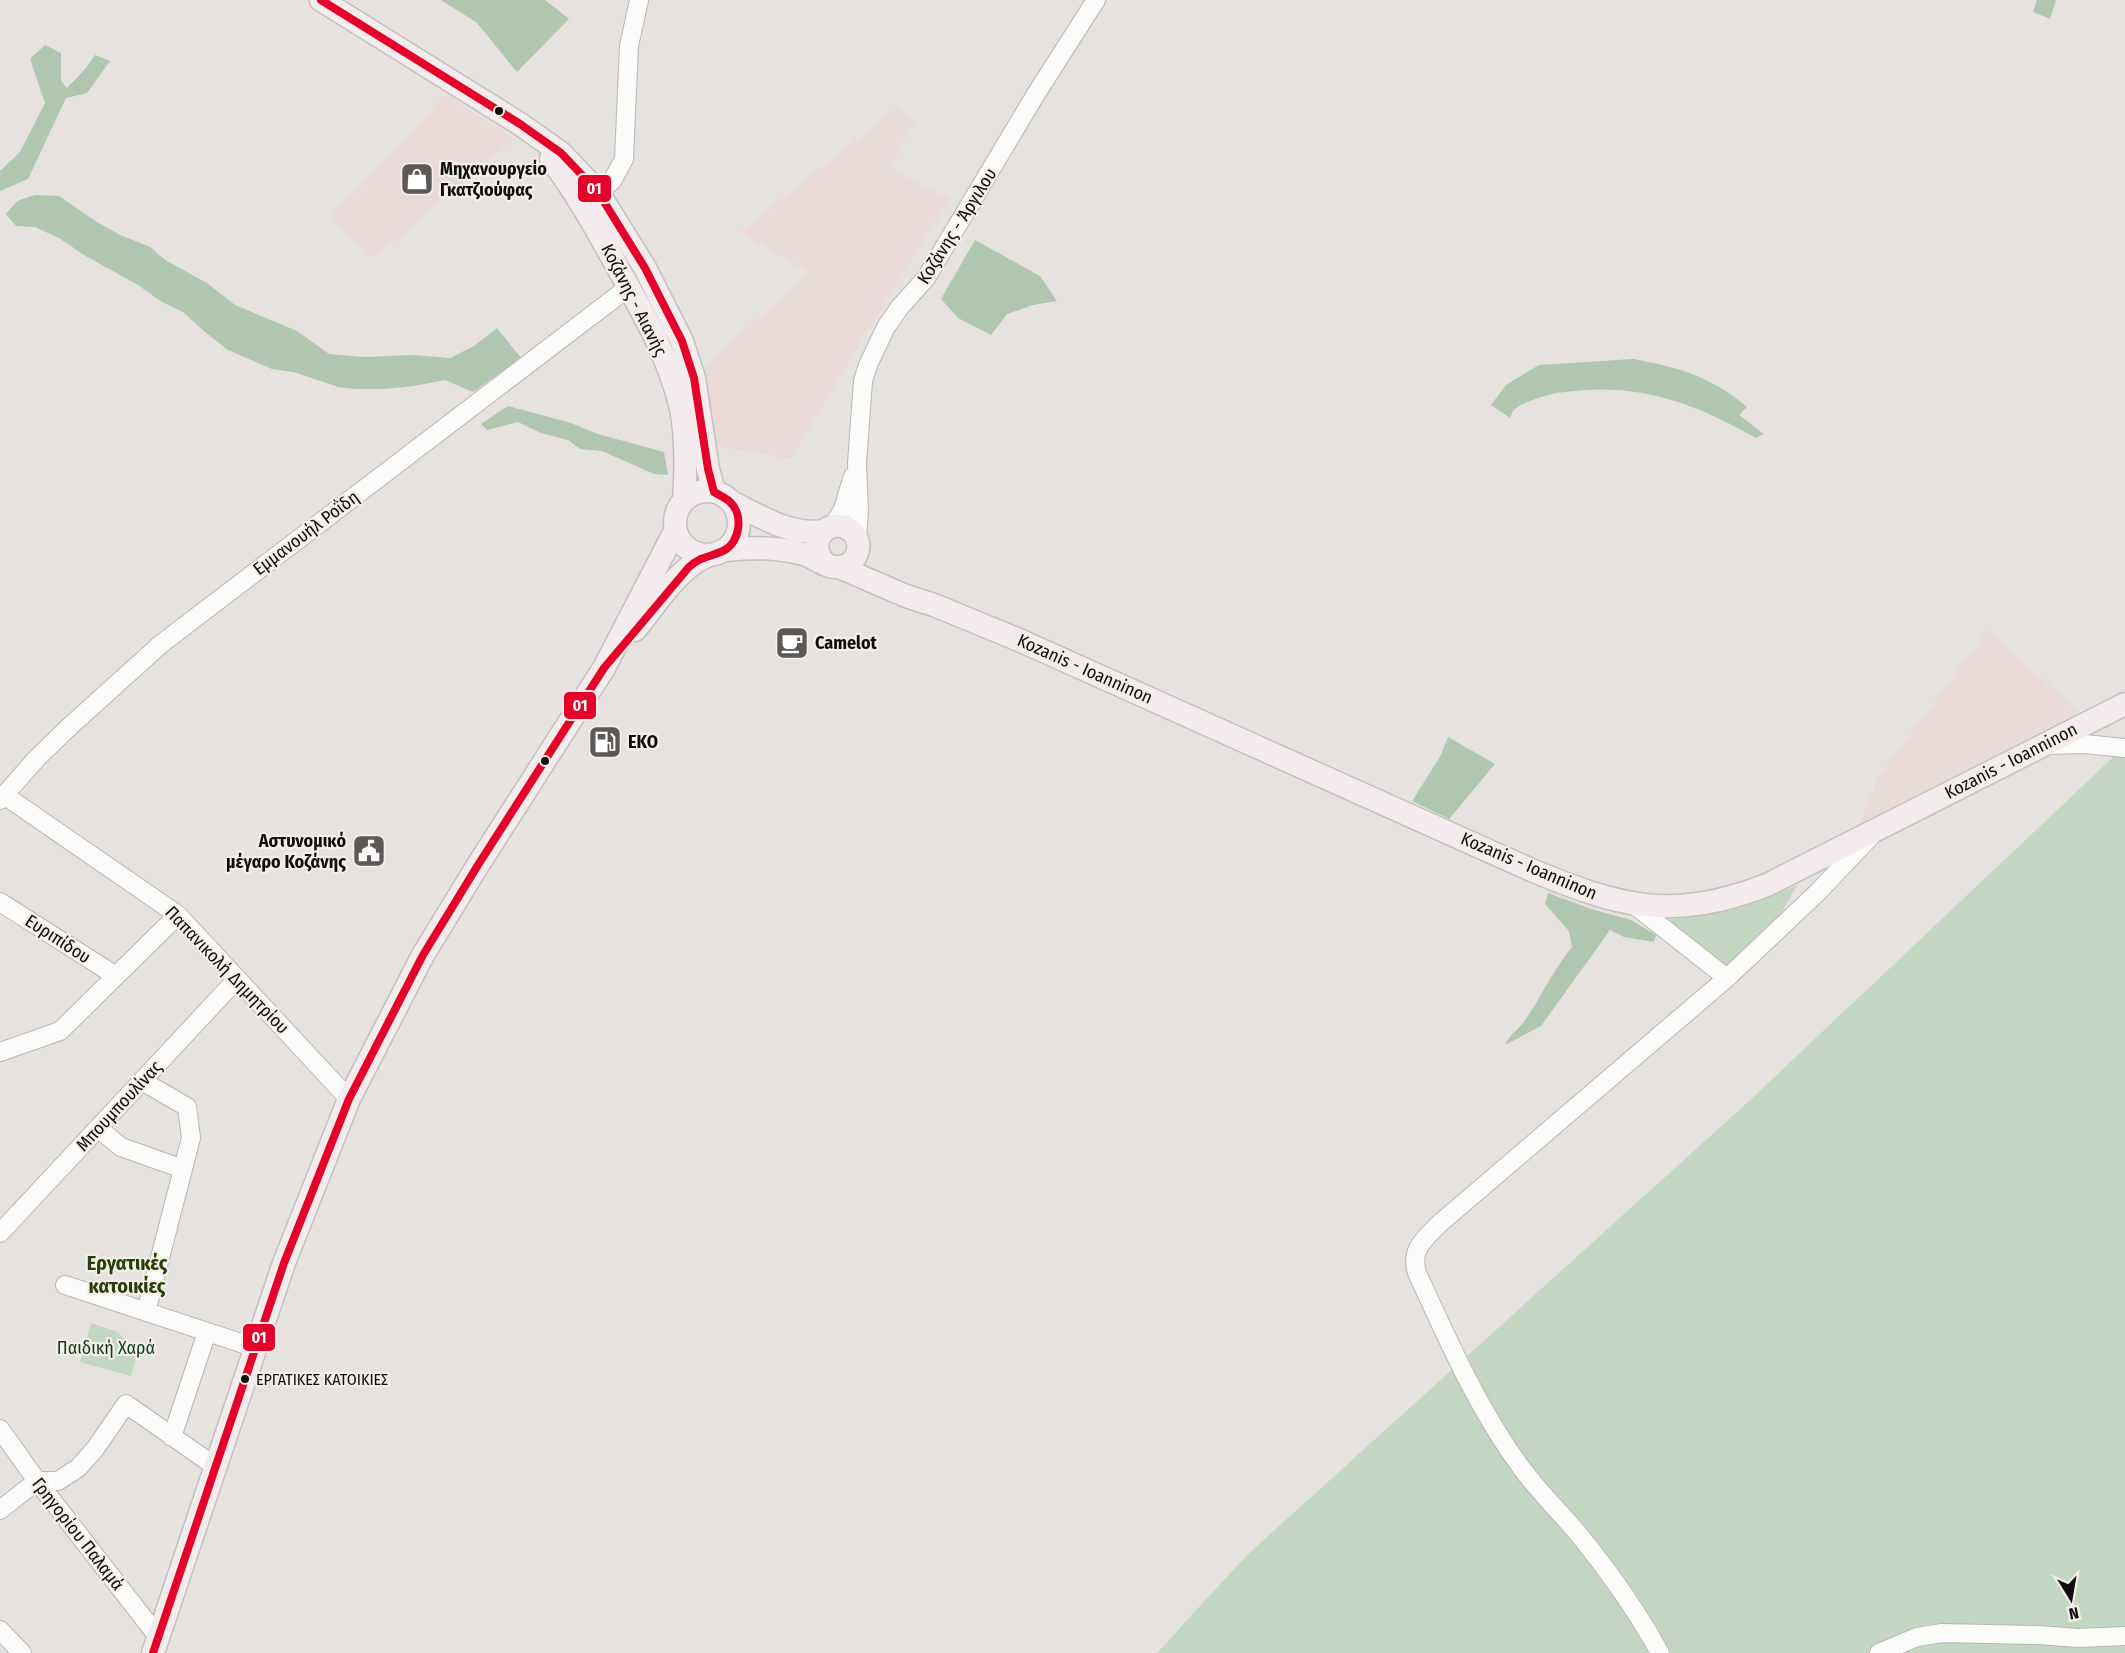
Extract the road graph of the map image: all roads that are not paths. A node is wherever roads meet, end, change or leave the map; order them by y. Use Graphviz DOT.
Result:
graph roads {
  1 [pos="321,0"];
  2 [pos="639,0"];
  3 [pos="1096,0"];
  4 [pos="520,124"];
  5 [pos="598,192"];
  6 [pos="629,287"];
  7 [pos="857,463"];
  8 [pos="722,497"];
  9 [pos="684,500"];
  10 [pos="828,529"];
  11 [pos="675,531"];
  12 [pos="858,541"];
  13 [pos="717,552"];
  14 [pos="831,565"];
  15 [pos="934,605"];
  16 [pos="604,669"];
  17 [pos="2125,704"];
  18 [pos="2042,745"];
  19 [pos="2125,748"];
  20 [pos="2,797"];
  21 [pos="1874,832"];
  22 [pos="0,902"];
  23 [pos="1634,904"];
  24 [pos="178,915"];
  25 [pos="116,976"];
  26 [pos="1727,978"];
  27 [pos="237,979"];
  28 [pos="0,1052"];
  29 [pos="142,1081"];
  30 [pos="349,1099"];
  31 [pos="98,1128"];
  32 [pos="183,1169"];
  33 [pos="0,1233"];
  34 [pos="65,1285"];
  35 [pos="146,1312"];
  36 [pos="207,1332"];
  37 [pos="256,1348"];
  38 [pos="0,1429"];
  39 [pos="172,1437"];
  40 [pos="216,1467"];
  41 [pos="37,1481"];
  42 [pos="0,1510"];
  43 [pos="0,1630"];
  44 [pos="2125,1636"];
  45 [pos="156,1646"];
  46 [pos="22,1653"];
  47 [pos="1660,1653"];
  48 [pos="1879,1653"];
  1 -- 4 [label="main road, Κοζάνης - Αιανής"];
  2 -- 5 [label="street"];
  3 -- 7 [label="street, Κοζάνης - Άργιλου"];
  4 -- 5 [label="main road, Κοζάνης - Αιανής"];
  4 -- 6 [label="main road, Κοζάνης - Αιανής"];
  5 -- 8 [label="main road, Κοζάνης - Αιανής"];
  6 -- 9 [label="main road, Κοζάνης - Αιανής"];
  6 -- 20 [label="street, Εμμανουήλ Ροΐδη"];
  7 -- 10 [label="street"];
  7 -- 12 [label="street"];
  8 -- 9 [label="main road"];
  8 -- 10 [label="main road"];
  8 -- 13 [label="main road"];
  9 -- 11 [label="main road"];
  10 -- 12 [label="main road"];
  10 -- 14 [label="main road"];
  11 -- 13 [label="main road"];
  11 -- 16 [label="main road"];
  12 -- 14 [label="main road"];
  12 -- 15 [label="main road, Kozanis - Ioanninon"];
  13 -- 14 [label="main road, Kozanis - Ioanninon"];
  13 -- 16 [label="main road"];
  14 -- 15 [label="main road, Kozanis - Ioanninon"];
  15 -- 23 [label="main road, Kozanis - Ioanninon"];
  16 -- 30 [label="main road"];
  17 -- 18 [label="main road, Kozanis - Ioanninon"];
  18 -- 19 [label="street"];
  18 -- 21 [label="main road, Kozanis - Ioanninon"];
  20 -- 24 [label="street, Παπανικολή Δημητρίου"];
  21 -- 23 [label="main road, Kozanis - Ioanninon"];
  21 -- 26 [label="street"];
  22 -- 25 [label="street, Ευριπίδου"];
  23 -- 26 [label="street"];
  24 -- 25 [label="street"];
  24 -- 27 [label="street, Παπανικολή Δημητρίου"];
  25 -- 28 [label="street"];
  26 -- 47 [label="street"];
  27 -- 29 [label="street, Μπουμπουλίνας"];
  27 -- 30 [label="street, Παπανικολή Δημητρίου"];
  29 -- 31 [label="street, Μπουμπουλίνας"];
  29 -- 32 [label="street"];
  30 -- 37 [label="main road"];
  31 -- 32 [label="street"];
  31 -- 33 [label="street, Μπουμπουλίνας"];
  32 -- 35 [label="street"];
  34 -- 35 [label="street"];
  35 -- 36 [label="street"];
  36 -- 37 [label="street"];
  36 -- 39 [label="street"];
  37 -- 40 [label="main road"];
  38 -- 41 [label="street, Γρηγορίου Παλαμά"];
  39 -- 40 [label="street"];
  39 -- 41 [label="street"];
  40 -- 45 [label="main road"];
  41 -- 42 [label="street"];
  41 -- 45 [label="street, Γρηγορίου Παλαμά"];
  43 -- 46 [label="street"];
  44 -- 48 [label="street"];
}
